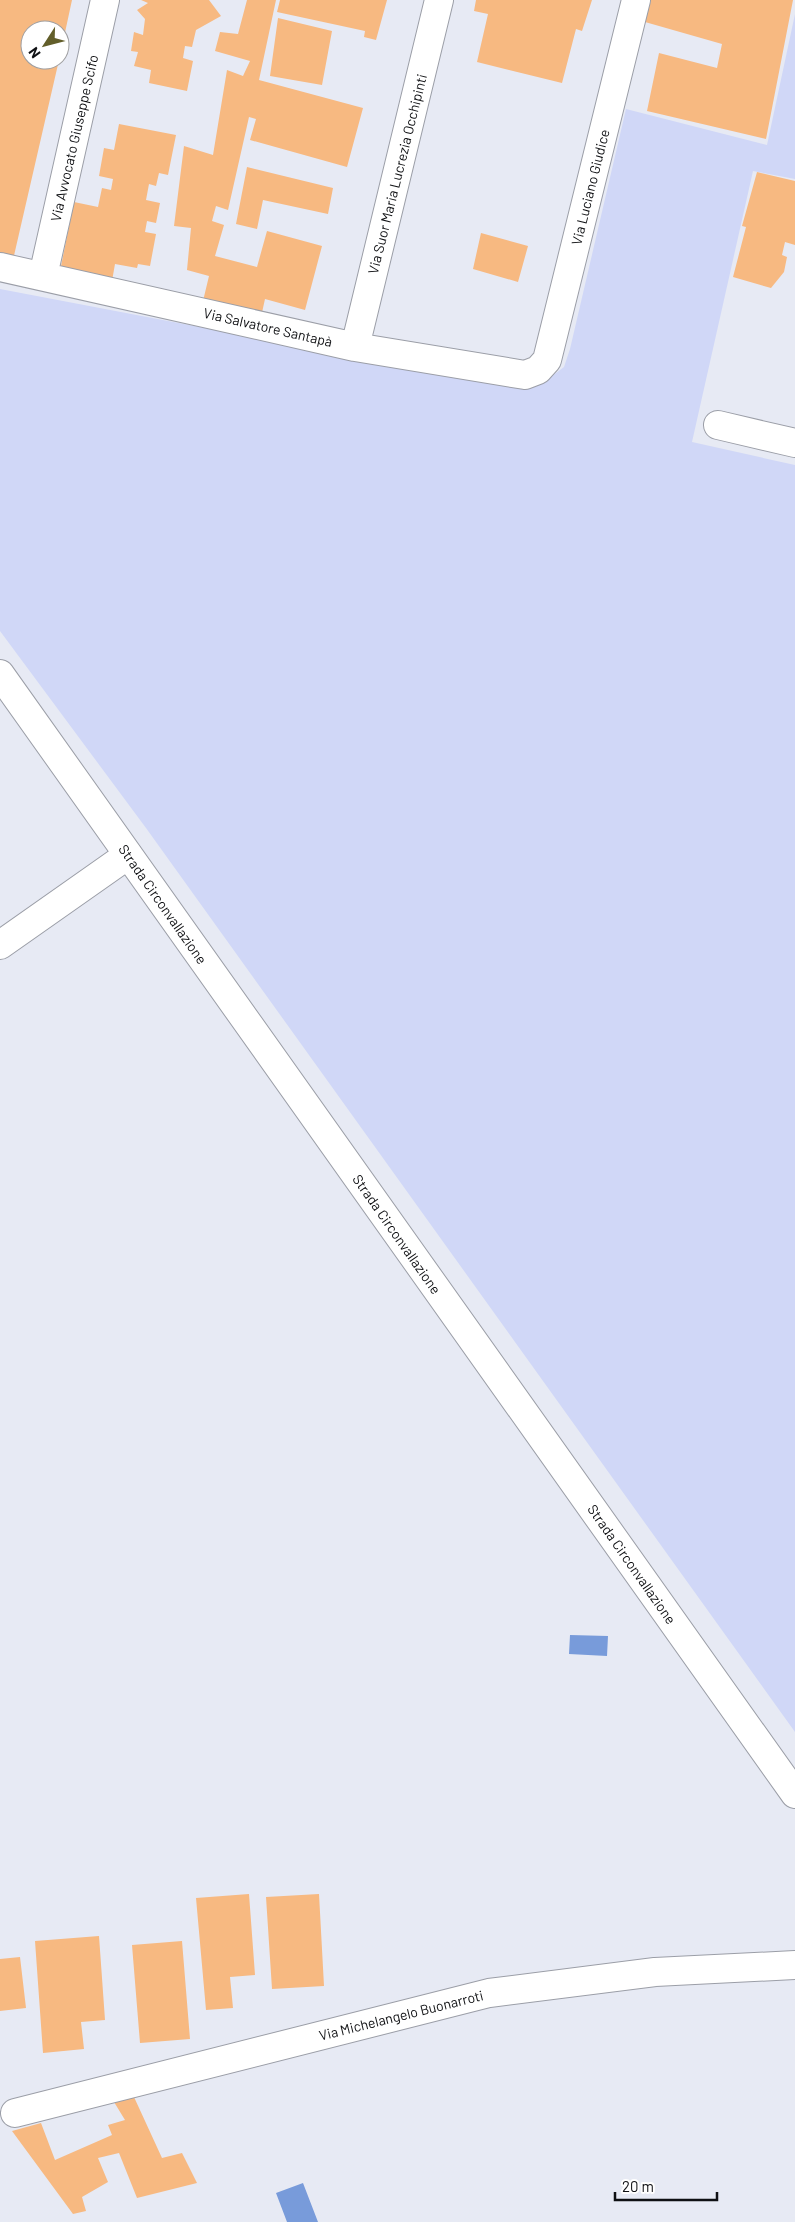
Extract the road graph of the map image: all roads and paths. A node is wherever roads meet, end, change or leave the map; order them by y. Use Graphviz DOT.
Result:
graph roads {
  1 [pos="105,0"];
  2 [pos="439,0"];
  3 [pos="636,0"];
  4 [pos="0,268"];
  5 [pos="43,276"];
  6 [pos="355,347"];
  7 [pos="538,370"];
  8 [pos="718,425"];
  9 [pos="795,443"];
  10 [pos="0,674"];
  11 [pos="128,855"];
  12 [pos="0,945"];
  13 [pos="795,1794"];
  14 [pos="795,1965"];
  15 [pos="15,2113"];
  1 -- 5 [label="street, Via Avvocato Giuseppe Scifo"];
  2 -- 6 [label="street, Via Suor Maria Lucrezia Occhipinti"];
  3 -- 7 [label="street, Via Luciano Giudice"];
  4 -- 5 [label="street, Via Salvatore Santapà"];
  5 -- 6 [label="street, Via Salvatore Santapà"];
  6 -- 7 [label="street, Via Salvatore Santapà"];
  8 -- 9 [label="street"];
  10 -- 11 [label="street, Strada Circonvallazione"];
  11 -- 12 [label="street"];
  11 -- 13 [label="street, Strada Circonvallazione"];
  14 -- 15 [label="street, Via Michelangelo Buonarroti"];
}
